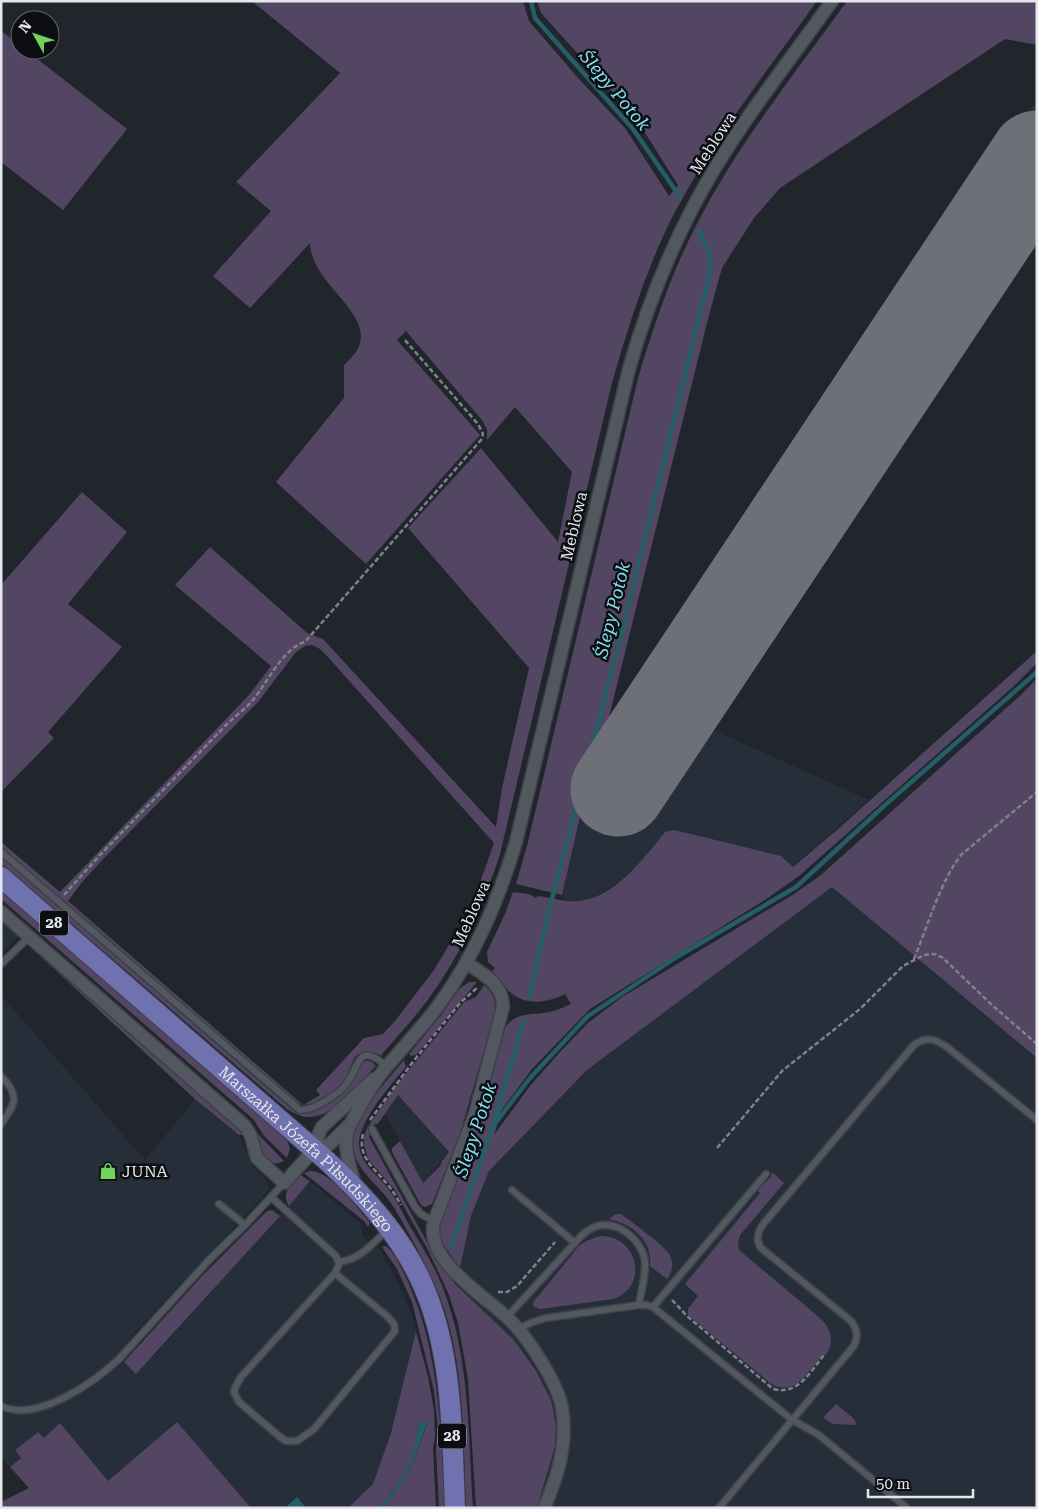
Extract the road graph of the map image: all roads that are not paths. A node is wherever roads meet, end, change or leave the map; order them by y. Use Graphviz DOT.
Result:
graph roads {
  1 [pos="832,1"];
  2 [pos="1,852"];
  3 [pos="1,877"];
  4 [pos="1,912"];
  5 [pos="29,937"];
  6 [pos="466,963"];
  7 [pos="1,964"];
  8 [pos="385,1070"];
  9 [pos="1,1076"];
  10 [pos="1037,1120"];
  11 [pos="1,1124"];
  12 [pos="350,1125"];
  13 [pos="368,1128"];
  14 [pos="314,1150"];
  15 [pos="766,1174"];
  16 [pos="284,1183"];
  17 [pos="355,1188"];
  18 [pos="512,1190"];
  19 [pos="271,1197"];
  20 [pos="219,1204"];
  21 [pos="434,1221"];
  22 [pos="245,1225"];
  23 [pos="389,1228"];
  24 [pos="574,1242"];
  25 [pos="339,1262"];
  26 [pos="335,1273"];
  27 [pos="639,1305"];
  28 [pos="653,1307"];
  29 [pos="507,1317"];
  30 [pos="518,1329"];
  31 [pos="1,1406"];
  32 [pos="792,1419"];
  33 [pos="455,1508"];
  34 [pos="544,1508"];
  35 [pos="719,1508"];
  36 [pos="907,1508"];
  1 -- 6 [label="street, Meblowa"];
  2 -- 8 [label="lane"];
  3 -- 14 [label="main road, Marszałka Józefa Piłsudskiego / 28"];
  4 -- 5 [label="street"];
  5 -- 7 [label="lane"];
  5 -- 16 [label="street"];
  6 -- 8 [label="street, Meblowa"];
  6 -- 21 [label="street"];
  8 -- 12 [label="street, Meblowa"];
  8 -- 14 [label="street, Meblowa"];
  9 -- 11 [label="lane"];
  10 -- 32 [label="lane"];
  12 -- 14 [label="street, Meblowa"];
  12 -- 17 [label="street, Meblowa"];
  13 -- 21 [label="lane"];
  14 -- 16 [label="street"];
  14 -- 17 [label="main road, Marszałka Józefa Piłsudskiego / 28"];
  15 -- 28 [label="lane"];
  16 -- 19 [label="lane"];
  17 -- 23 [label="main road, Marszałka Józefa Piłsudskiego / 28"];
  18 -- 24 [label="lane"];
  19 -- 22 [label="lane"];
  19 -- 25 [label="lane"];
  20 -- 22 [label="lane"];
  21 -- 29 [label="street"];
  22 -- 31 [label="lane"];
  23 -- 25 [label="lane"];
  23 -- 33 [label="main road, Marszałka Józefa Piłsudskiego / 28"];
  24 -- 27 [label="lane"];
  24 -- 29 [label="lane"];
  25 -- 26 [label="lane"];
  26 -- 26 [label="lane"];
  27 -- 28 [label="lane"];
  27 -- 30 [label="lane"];
  28 -- 32 [label="lane"];
  29 -- 30 [label="street"];
  30 -- 34 [label="street"];
  32 -- 35 [label="lane"];
  32 -- 36 [label="lane"];
}
